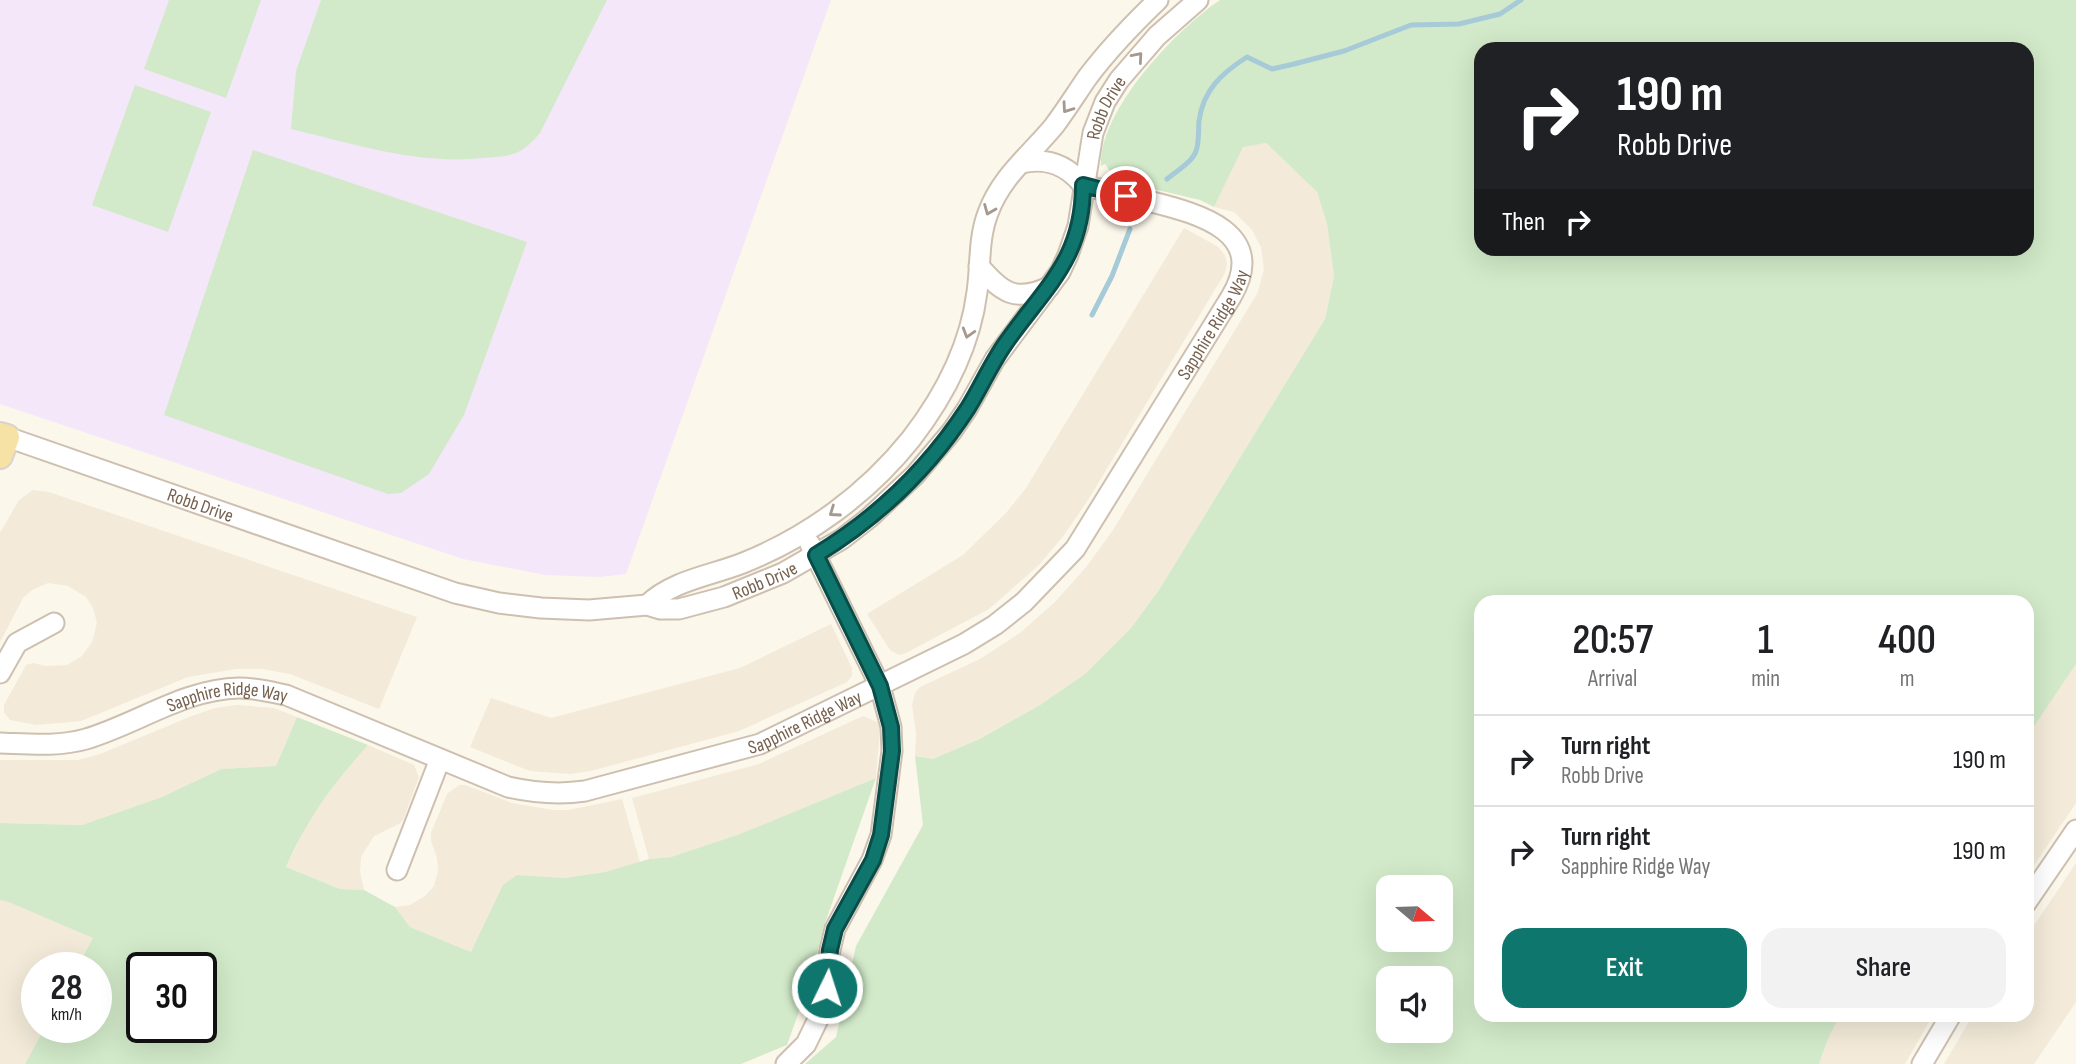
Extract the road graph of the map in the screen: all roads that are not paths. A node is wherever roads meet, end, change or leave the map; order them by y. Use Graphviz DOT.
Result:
graph roads {
  1 [pos="1158,0"];
  2 [pos="1199,0"];
  3 [pos="1021,163"];
  4 [pos="1083,185"];
  5 [pos="979,266"];
  6 [pos="1050,287"];
  7 [pos="2,442"];
  8 [pos="804,533"];
  9 [pos="816,555"];
  10 [pos="647,605"];
  11 [pos="54,623"];
  12 [pos="0,673"];
  13 [pos="880,686"];
  14 [pos="0,743"];
  15 [pos="440,759"];
  16 [pos="2076,830"];
  17 [pos="397,870"];
  18 [pos="2034,892"];
  19 [pos="1947,1022"];
  20 [pos="786,1064"];
  21 [pos="1922,1064"];
  1 -- 3 [label="street, Robb Drive, one-way"];
  4 -- 2 [label="street, Robb Drive, one-way"];
  3 -- 4 [label="street"];
  3 -- 5 [label="street, Robb Drive, one-way"];
  4 -- 6 [label="street, Robb Drive"];
  4 -- 13 [label="street, Sapphire Ridge Way"];
  5 -- 6 [label="street"];
  5 -- 8 [label="street, Robb Drive, one-way"];
  6 -- 9 [label="street, Robb Drive"];
  7 -- 10 [label="street, Robb Drive"];
  8 -- 9 [label="street"];
  8 -- 10 [label="street, Robb Drive"];
  9 -- 10 [label="street, Robb Drive"];
  9 -- 13 [label="street"];
  11 -- 12 [label="street"];
  13 -- 15 [label="street, Sapphire Ridge Way"];
  13 -- 20 [label="street"];
  14 -- 15 [label="street, Sapphire Ridge Way"];
  15 -- 17 [label="street"];
  16 -- 18 [label="street"];
  19 -- 21 [label="street"];
}
